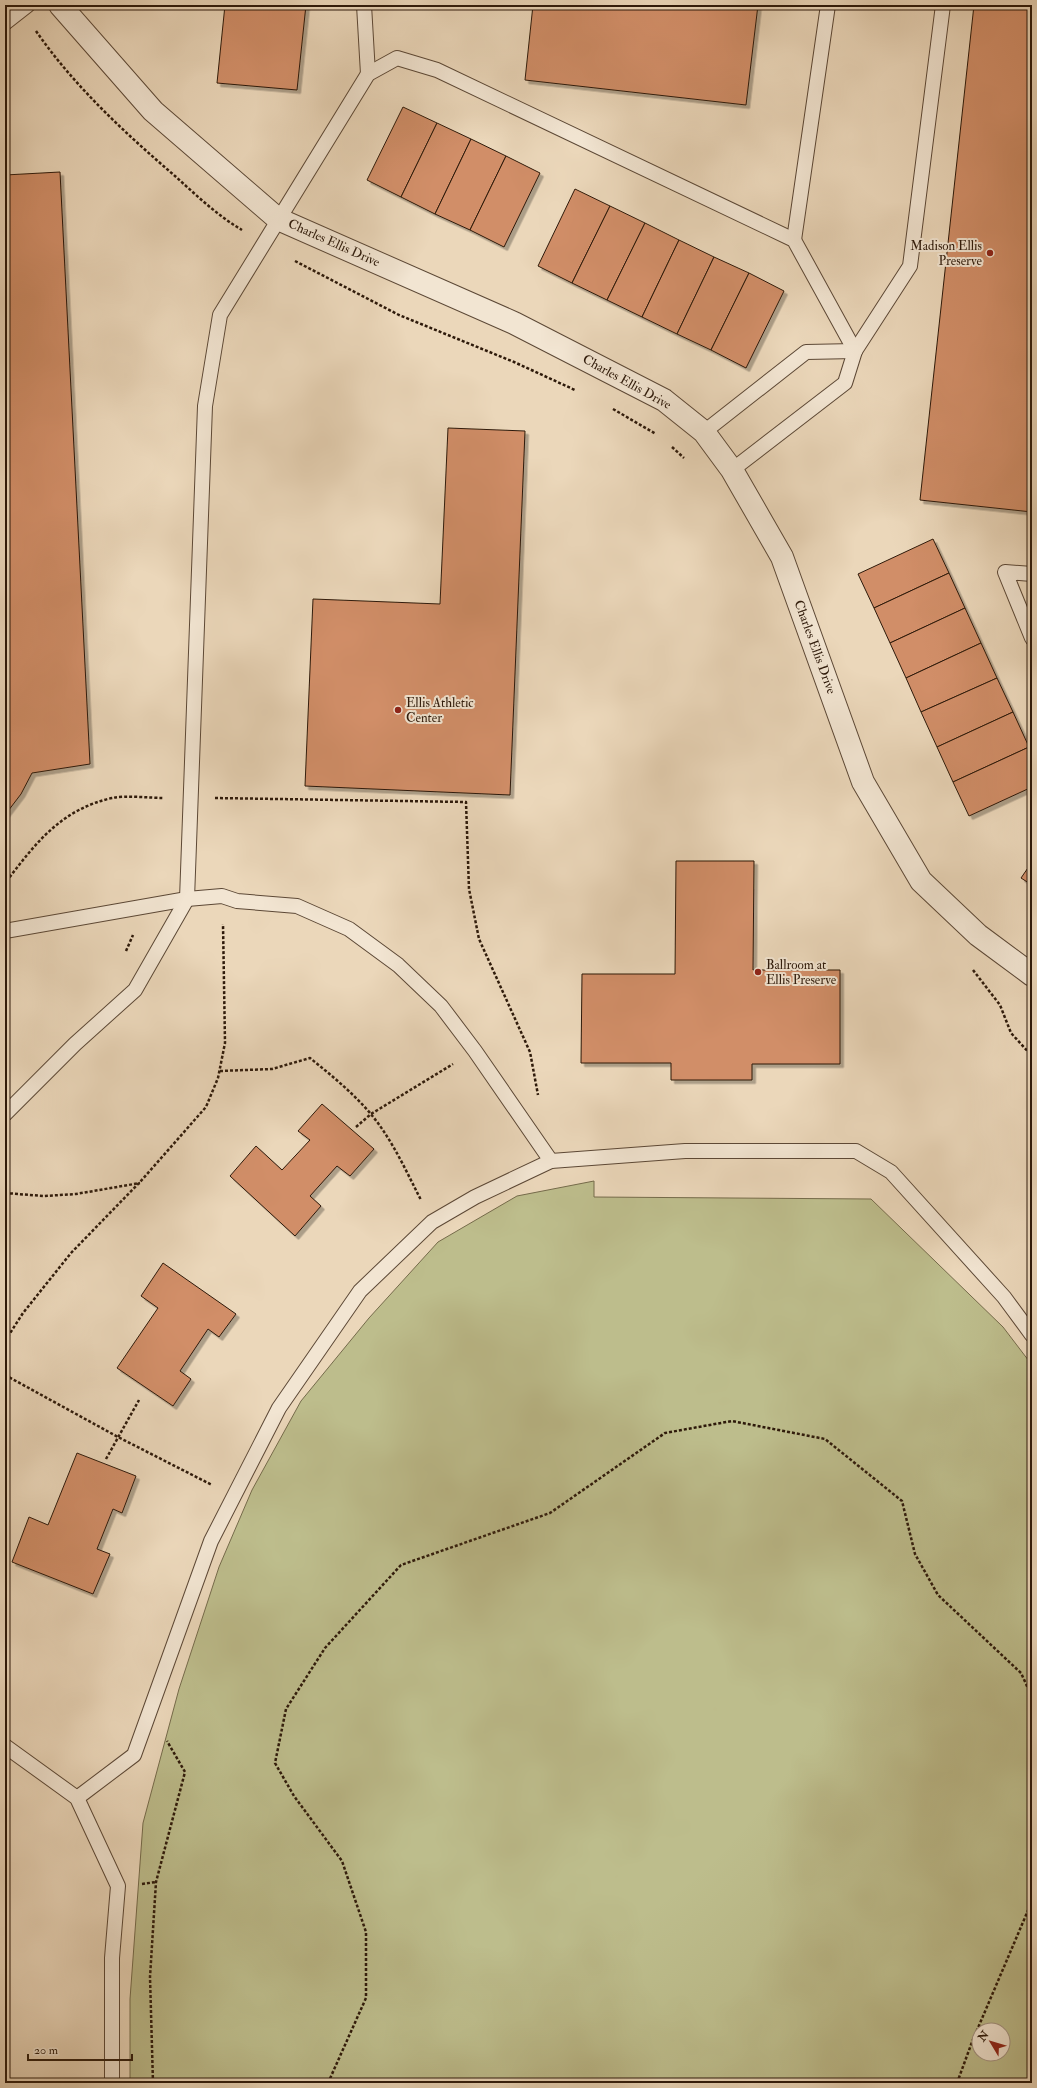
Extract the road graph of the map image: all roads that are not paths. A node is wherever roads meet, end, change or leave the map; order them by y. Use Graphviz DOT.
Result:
graph roads {
  1 [pos="60,5"];
  2 [pos="364,5"];
  3 [pos="828,5"];
  4 [pos="943,5"];
  5 [pos="25,7"];
  6 [pos="5,22"];
  7 [pos="368,74"];
  8 [pos="278,219"];
  9 [pos="794,240"];
  10 [pos="855,351"];
  11 [pos="704,432"];
  12 [pos="732,470"];
  13 [pos="1032,574"];
  14 [pos="1032,638"];
  15 [pos="187,899"];
  16 [pos="5,931"];
  17 [pos="1032,975"];
  18 [pos="5,1114"];
  19 [pos="551,1161"];
  20 [pos="1032,1335"];
  21 [pos="5,1746"];
  22 [pos="77,1798"];
  23 [pos="112,2083"];
  1 -- 8 [label="street, Charles Ellis Drive"];
  2 -- 7 [label="lane"];
  3 -- 9 [label="lane"];
  4 -- 10 [label="lane"];
  5 -- 6 [label="lane"];
  7 -- 8 [label="lane"];
  7 -- 9 [label="lane"];
  8 -- 11 [label="street, Charles Ellis Drive"];
  8 -- 15 [label="lane"];
  9 -- 10 [label="lane"];
  10 -- 11 [label="lane"];
  10 -- 12 [label="lane"];
  11 -- 12 [label="street, Charles Ellis Drive"];
  12 -- 17 [label="street, Charles Ellis Drive"];
  13 -- 14 [label="lane"];
  15 -- 16 [label="lane"];
  15 -- 18 [label="lane"];
  15 -- 19 [label="lane"];
  19 -- 20 [label="lane"];
  19 -- 22 [label="lane"];
  21 -- 22 [label="lane"];
  22 -- 23 [label="lane"];
}
